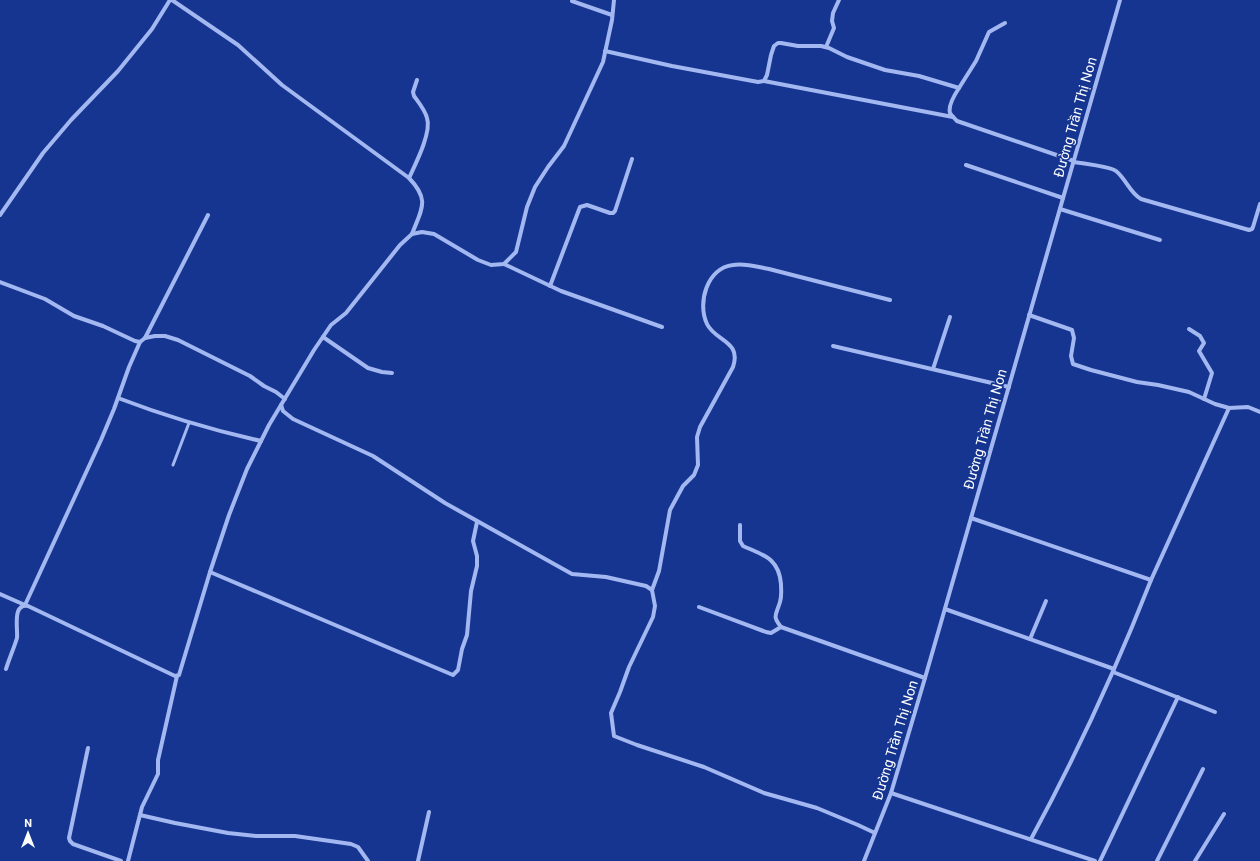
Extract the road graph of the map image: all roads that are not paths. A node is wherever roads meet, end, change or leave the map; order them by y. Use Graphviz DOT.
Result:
graph roads {
  1 [pos="171,0"];
  2 [pos="614,0"];
  3 [pos="839,0"];
  4 [pos="1120,0"];
  5 [pos="572,2"];
  6 [pos="612,15"];
  7 [pos="1005,22"];
  8 [pos="826,47"];
  9 [pos="606,51"];
  10 [pos="417,80"];
  11 [pos="764,80"];
  12 [pos="959,88"];
  13 [pos="953,117"];
  14 [pos="632,159"];
  15 [pos="1074,161"];
  16 [pos="966,165"];
  17 [pos="409,178"];
  18 [pos="1063,198"];
  19 [pos="1260,204"];
  20 [pos="1060,209"];
  21 [pos="208,215"];
  22 [pos="0,216"];
  23 [pos="412,234"];
  24 [pos="1160,240"];
  25 [pos="504,264"];
  26 [pos="0,282"];
  27 [pos="550,286"];
  28 [pos="890,300"];
  29 [pos="1029,315"];
  30 [pos="950,316"];
  31 [pos="662,328"];
  32 [pos="1189,329"];
  33 [pos="323,337"];
  34 [pos="145,338"];
  35 [pos="140,342"];
  36 [pos="834,346"];
  37 [pos="933,369"];
  38 [pos="392,373"];
  39 [pos="1009,387"];
  40 [pos="118,398"];
  41 [pos="1204,398"];
  42 [pos="285,399"];
  43 [pos="281,405"];
  44 [pos="1229,408"];
  45 [pos="1260,412"];
  46 [pos="189,423"];
  47 [pos="261,441"];
  48 [pos="172,465"];
  49 [pos="971,518"];
  50 [pos="478,522"];
  51 [pos="740,526"];
  52 [pos="210,572"];
  53 [pos="1152,580"];
  54 [pos="652,590"];
  55 [pos="0,594"];
  56 [pos="1046,601"];
  57 [pos="25,605"];
  58 [pos="699,607"];
  59 [pos="945,609"];
  60 [pos="781,627"];
  61 [pos="1030,639"];
  62 [pos="6,669"];
  63 [pos="1113,671"];
  64 [pos="177,676"];
  65 [pos="925,678"];
  66 [pos="1178,697"];
  67 [pos="1215,712"];
  68 [pos="88,748"];
  69 [pos="1203,769"];
  70 [pos="891,793"];
  71 [pos="428,812"];
  72 [pos="1224,814"];
  73 [pos="140,815"];
  74 [pos="875,833"];
  75 [pos="1030,840"];
  76 [pos="121,861"];
  77 [pos="128,861"];
  78 [pos="368,861"];
  79 [pos="418,861"];
  80 [pos="864,861"];
  81 [pos="1095,861"];
  82 [pos="1100,861"];
  83 [pos="1156,861"];
  84 [pos="1194,861"];
  1 -- 17 [label="street"];
  1 -- 22 [label="street"];
  2 -- 6 [label="street"];
  3 -- 8 [label="street"];
  4 -- 15 [label="street, Đường Trần Thị Non"];
  5 -- 6 [label="street"];
  6 -- 9 [label="street"];
  7 -- 12 [label="street"];
  8 -- 11 [label="street"];
  8 -- 12 [label="street"];
  9 -- 11 [label="street"];
  9 -- 25 [label="street"];
  10 -- 17 [label="street"];
  11 -- 13 [label="street"];
  12 -- 13 [label="street"];
  13 -- 15 [label="street"];
  14 -- 27 [label="street"];
  15 -- 18 [label="street, Đường Trần Thị Non"];
  15 -- 19 [label="street"];
  16 -- 18 [label="street"];
  17 -- 23 [label="street"];
  18 -- 20 [label="street, Đường Trần Thị Non"];
  20 -- 24 [label="street"];
  20 -- 29 [label="street, Đường Trần Thị Non"];
  21 -- 34 [label="street"];
  23 -- 25 [label="street"];
  23 -- 33 [label="street"];
  25 -- 27 [label="street"];
  26 -- 35 [label="street"];
  27 -- 31 [label="street"];
  28 -- 54 [label="street"];
  29 -- 39 [label="street, Đường Trần Thị Non"];
  29 -- 41 [label="street"];
  30 -- 37 [label="street"];
  32 -- 41 [label="street"];
  33 -- 38 [label="street"];
  33 -- 42 [label="street"];
  34 -- 35 [label="street"];
  34 -- 42 [label="street"];
  35 -- 40 [label="street"];
  36 -- 37 [label="street"];
  37 -- 39 [label="street"];
  39 -- 49 [label="street, Đường Trần Thị Non"];
  40 -- 46 [label="street"];
  40 -- 57 [label="street"];
  41 -- 44 [label="street"];
  42 -- 43 [label="street"];
  43 -- 47 [label="street"];
  43 -- 50 [label="street"];
  44 -- 45 [label="street"];
  44 -- 53 [label="street"];
  46 -- 47 [label="street"];
  46 -- 48 [label="lane"];
  47 -- 52 [label="street"];
  49 -- 53 [label="street"];
  49 -- 59 [label="street, Đường Trần Thị Non"];
  50 -- 52 [label="street"];
  50 -- 54 [label="street"];
  51 -- 60 [label="street"];
  52 -- 64 [label="street"];
  53 -- 63 [label="street"];
  54 -- 74 [label="street"];
  55 -- 57 [label="street"];
  56 -- 61 [label="street"];
  57 -- 62 [label="street"];
  57 -- 64 [label="street"];
  58 -- 60 [label="street"];
  59 -- 61 [label="street"];
  59 -- 65 [label="street, Đường Trần Thị Non"];
  60 -- 65 [label="street"];
  61 -- 63 [label="street"];
  63 -- 66 [label="street"];
  63 -- 75 [label="street"];
  64 -- 73 [label="street"];
  65 -- 70 [label="street, Đường Trần Thị Non"];
  66 -- 67 [label="street"];
  66 -- 82 [label="street"];
  68 -- 76 [label="street"];
  69 -- 83 [label="street"];
  70 -- 74 [label="street, Đường Trần Thị Non"];
  70 -- 75 [label="street"];
  71 -- 79 [label="street"];
  72 -- 84 [label="street"];
  73 -- 77 [label="street"];
  73 -- 78 [label="street"];
  74 -- 80 [label="street, Đường Trần Thị Non"];
  75 -- 81 [label="street"];
}
